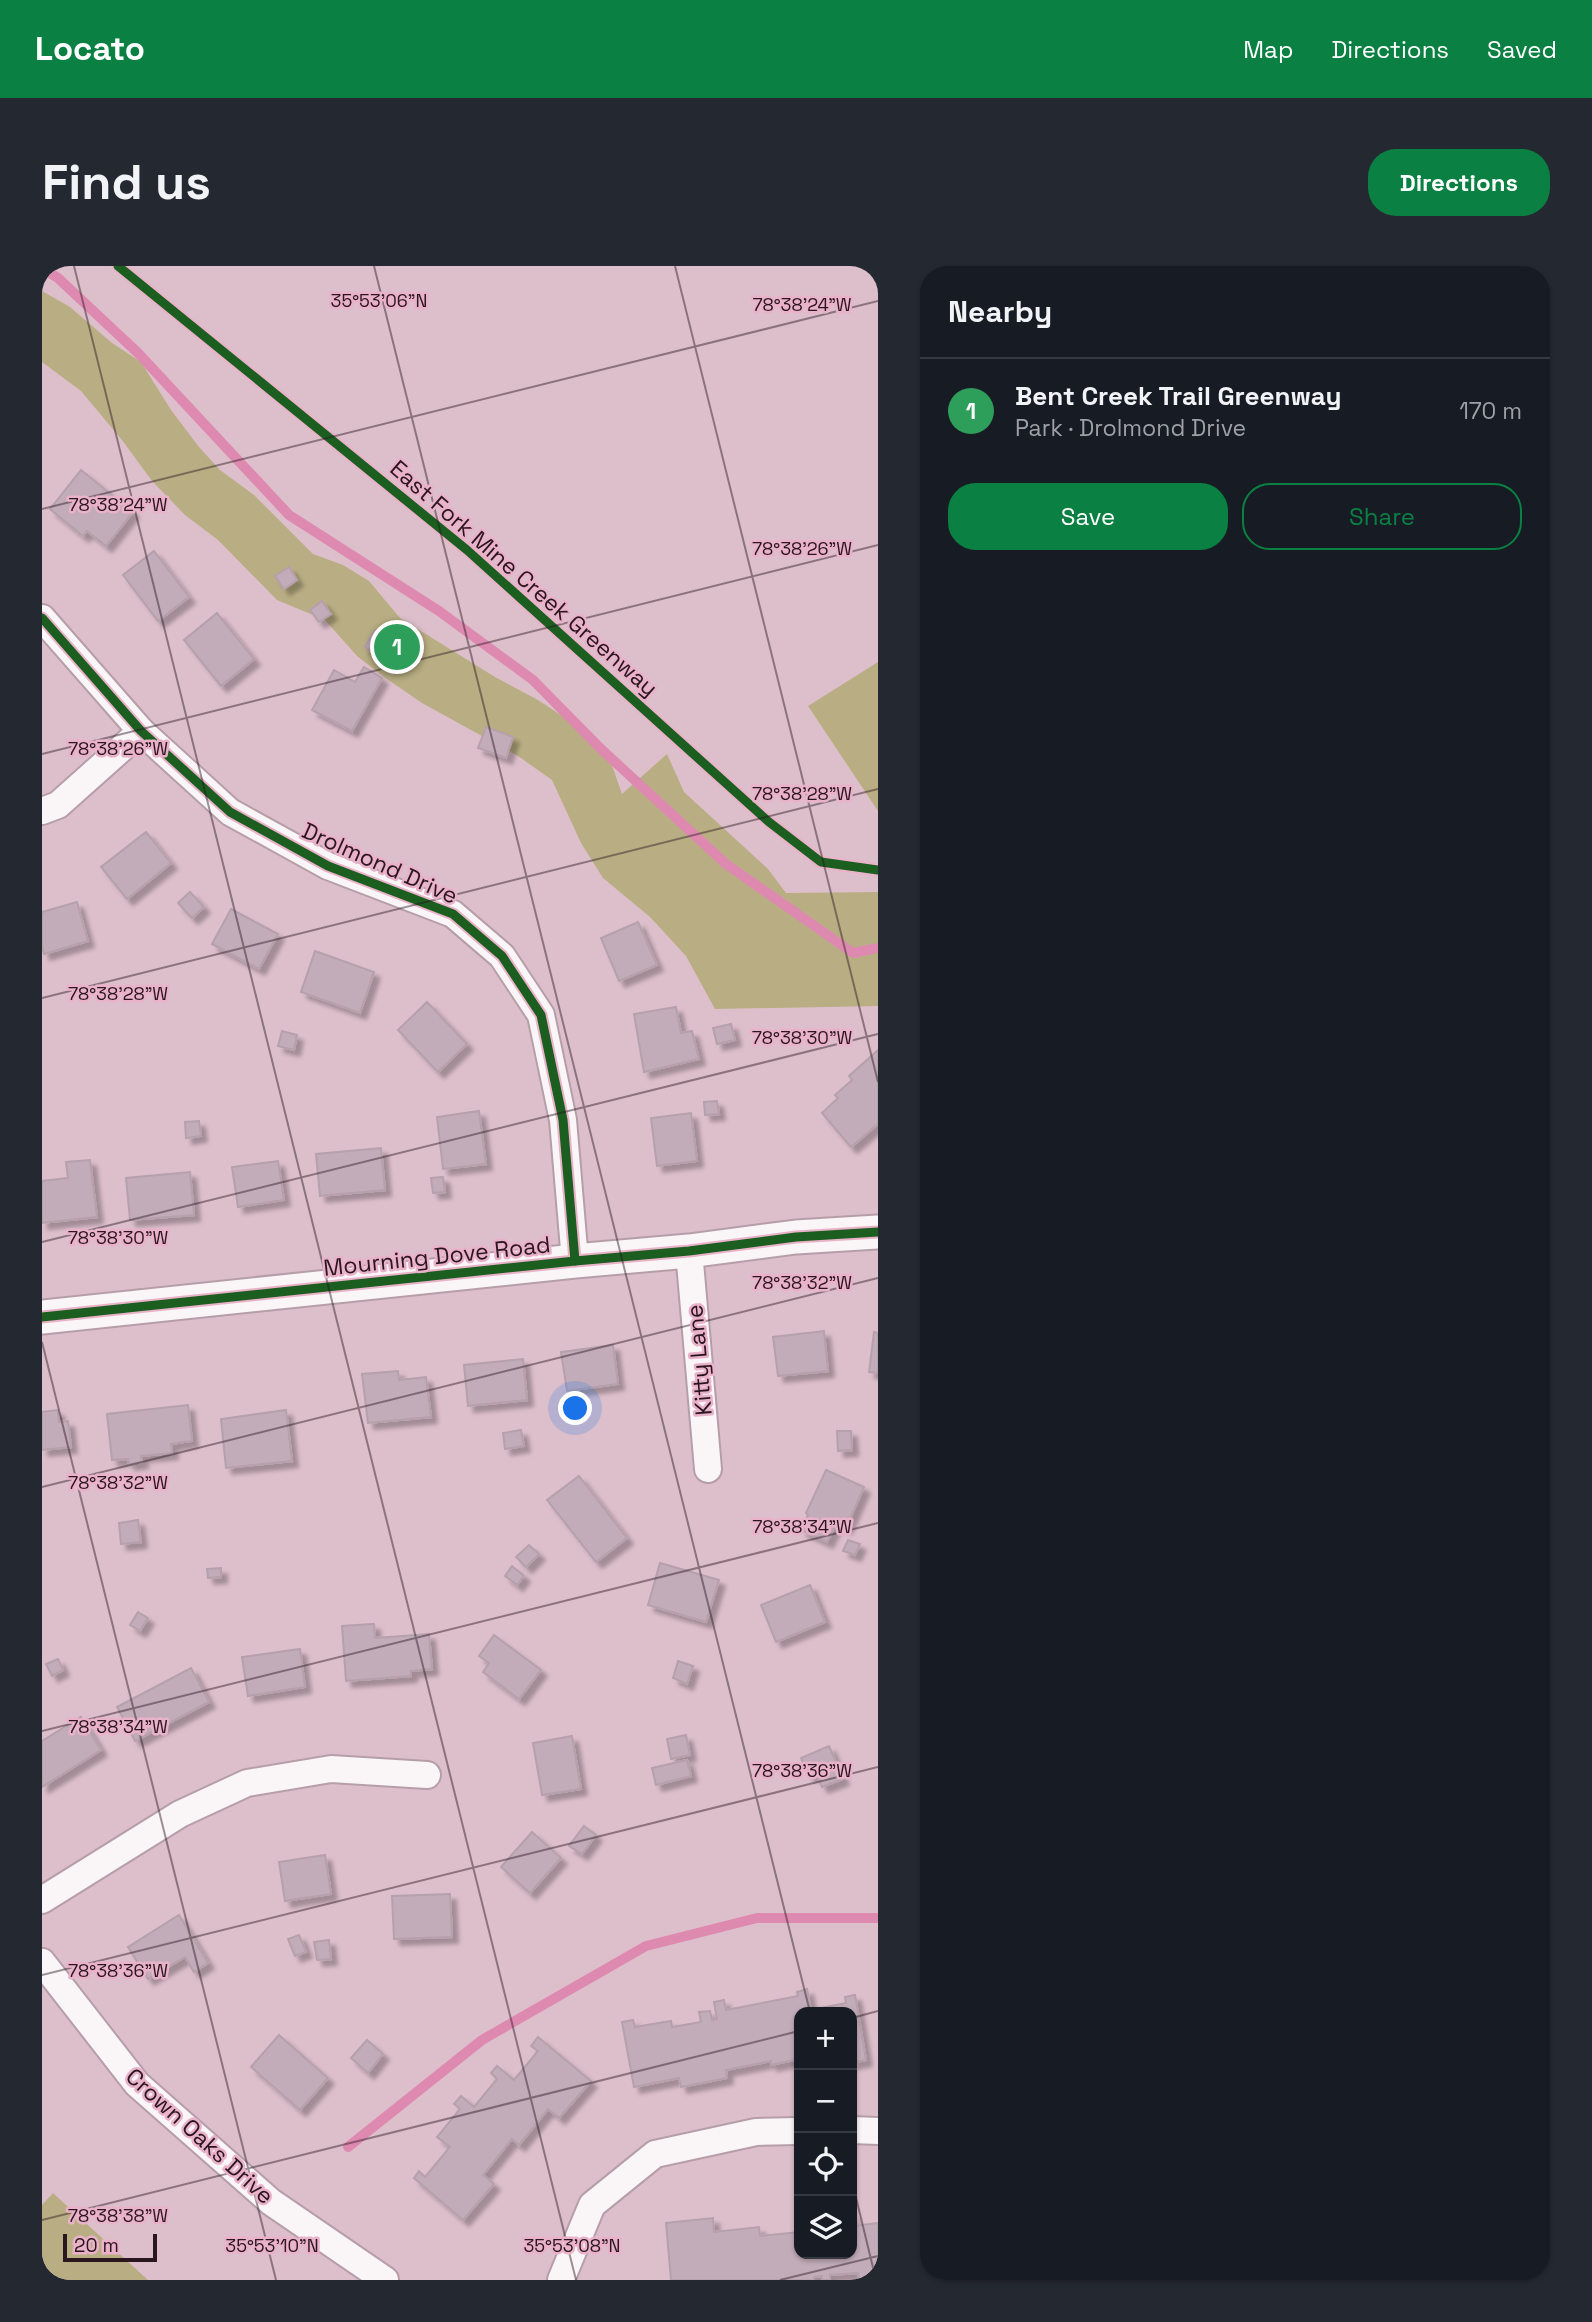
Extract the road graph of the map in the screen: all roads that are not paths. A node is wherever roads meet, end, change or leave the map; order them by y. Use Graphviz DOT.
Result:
graph roads {
  1 [pos="42,618"];
  2 [pos="141,731"];
  3 [pos="42,811"];
  4 [pos="878,1232"];
  5 [pos="689,1251"];
  6 [pos="575,1261"];
  7 [pos="42,1317"];
  8 [pos="708,1469"];
  9 [pos="427,1775"];
  10 [pos="42,1900"];
  11 [pos="42,1962"];
  12 [pos="857,2130"];
  13 [pos="878,2131"];
  14 [pos="794,2132"];
  15 [pos="385,2280"];
  16 [pos="561,2280"];
  1 -- 2 [label="street, Drolmond Drive"];
  2 -- 3 [label="street"];
  2 -- 6 [label="street, Drolmond Drive"];
  4 -- 5 [label="street, Mourning Dove Road"];
  5 -- 6 [label="street, Mourning Dove Road"];
  5 -- 8 [label="street, Kitty Lane"];
  6 -- 7 [label="street, Mourning Dove Road"];
  9 -- 10 [label="street"];
  11 -- 15 [label="street, Crown Oaks Drive"];
  12 -- 13 [label="street"];
  14 -- 16 [label="street"];
}
